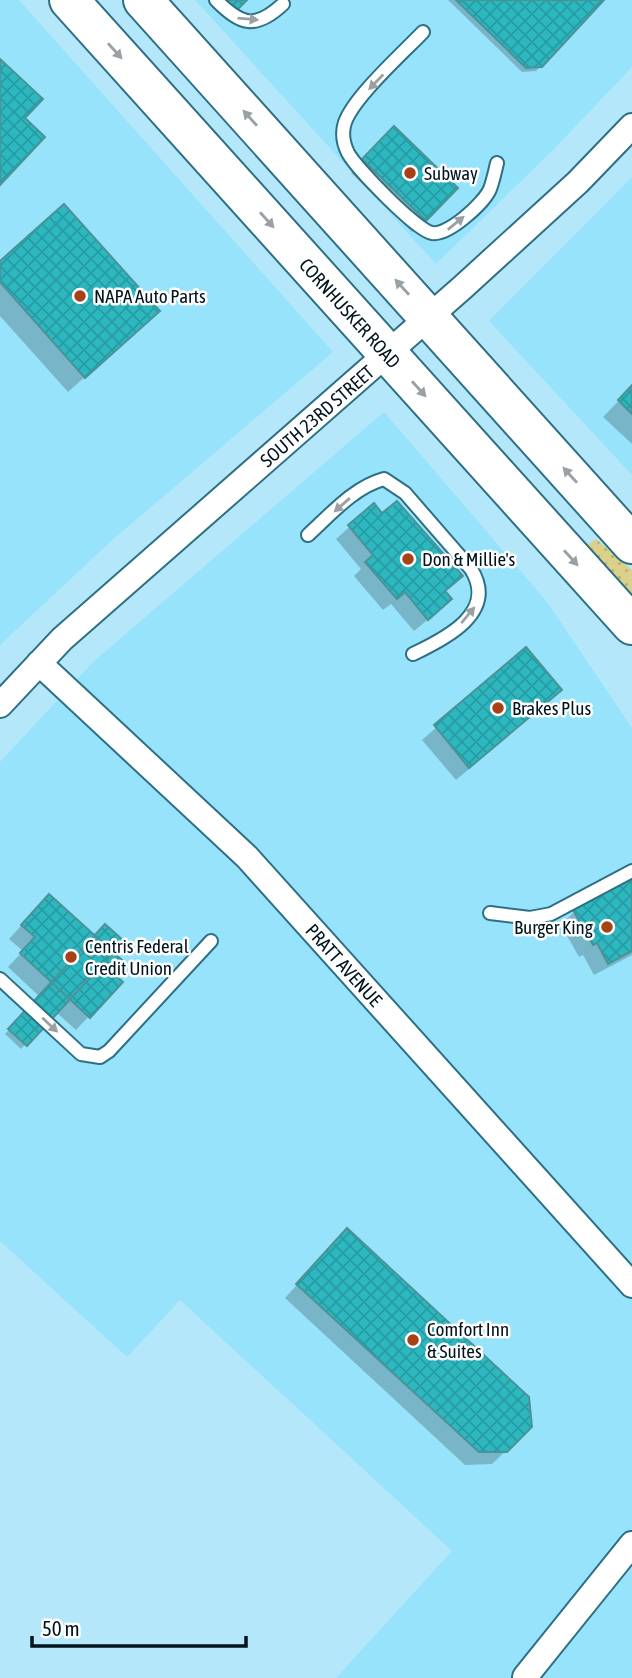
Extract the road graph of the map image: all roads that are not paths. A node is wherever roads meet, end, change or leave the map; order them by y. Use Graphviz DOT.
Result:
graph roads {
  1 [pos="69,0"];
  2 [pos="143,0"];
  3 [pos="216,0"];
  4 [pos="283,4"];
  5 [pos="423,32"];
  6 [pos="632,126"];
  7 [pos="497,163"];
  8 [pos="429,317"];
  9 [pos="388,354"];
  10 [pos="308,535"];
  11 [pos="632,544"];
  12 [pos="632,625"];
  13 [pos="413,654"];
  14 [pos="39,663"];
  15 [pos="0,705"];
  16 [pos="632,871"];
  17 [pos="490,913"];
  18 [pos="211,941"];
  19 [pos="0,979"];
  20 [pos="632,1285"];
  21 [pos="632,1544"];
  22 [pos="525,1677"];
  1 -- 9 [label="main road, CORNHUSKER ROAD, one-way"];
  8 -- 2 [label="main road, one-way"];
  3 -- 4 [label="lane, one-way"];
  5 -- 7 [label="lane, one-way"];
  6 -- 8 [label="street, SOUTH 23RD STREET"];
  8 -- 9 [label="street, SOUTH 23RD STREET"];
  11 -- 8 [label="main road, one-way"];
  9 -- 12 [label="main road, CORNHUSKER ROAD, one-way"];
  9 -- 14 [label="street, SOUTH 23RD STREET"];
  13 -- 10 [label="lane, one-way"];
  14 -- 15 [label="street, SOUTH 23RD STREET"];
  14 -- 20 [label="street, PRATT AVENUE"];
  16 -- 17 [label="lane"];
  19 -- 18 [label="lane, one-way"];
  21 -- 22 [label="street"];
}
